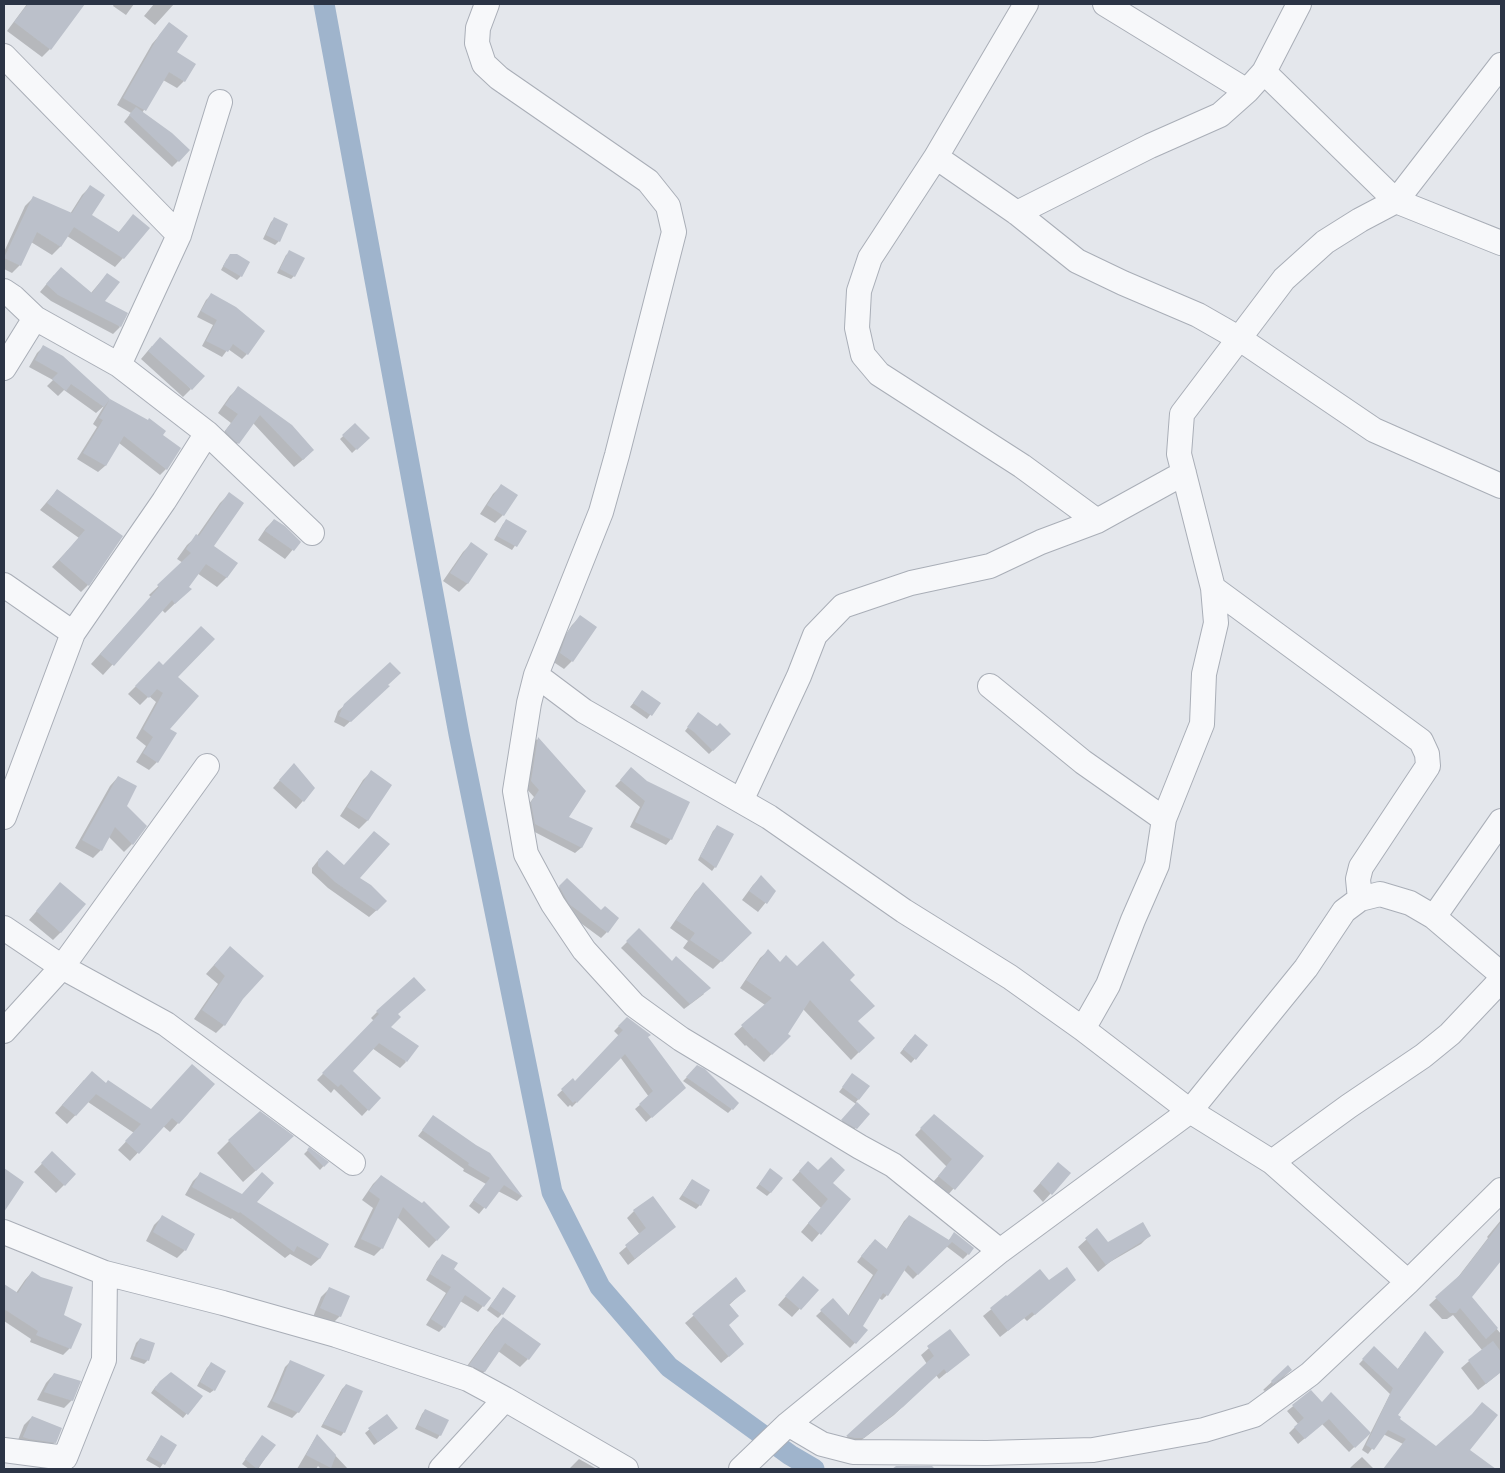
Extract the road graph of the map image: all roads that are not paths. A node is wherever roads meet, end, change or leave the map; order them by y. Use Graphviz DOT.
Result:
graph roads {
  1 [pos="487,4"];
  2 [pos="1026,4"];
  3 [pos="1105,4"];
  4 [pos="1299,4"];
  5 [pos="4,56"];
  6 [pos="1501,65"];
  7 [pos="1264,72"];
  8 [pos="1247,91"];
  9 [pos="220,102"];
  10 [pos="936,157"];
  11 [pos="1396,201"];
  12 [pos="1017,213"];
  13 [pos="179,236"];
  14 [pos="1501,243"];
  15 [pos="4,292"];
  16 [pos="35,318"];
  17 [pos="1240,339"];
  18 [pos="119,365"];
  19 [pos="4,368"];
  20 [pos="207,433"];
  21 [pos="1184,473"];
  22 [pos="1501,486"];
  23 [pos="1097,521"];
  24 [pos="312,533"];
  25 [pos="4,585"];
  26 [pos="1213,588"];
  27 [pos="73,633"];
  28 [pos="536,675"];
  29 [pos="990,686"];
  30 [pos="208,766"];
  31 [pos="741,801"];
  32 [pos="4,817"];
  33 [pos="1164,819"];
  34 [pos="1501,821"];
  35 [pos="1360,899"];
  36 [pos="1434,917"];
  37 [pos="4,928"];
  38 [pos="62,966"];
  39 [pos="1501,974"];
  40 [pos="1501,980"];
  41 [pos="1083,1029"];
  42 [pos="4,1031"];
  43 [pos="1190,1110"];
  44 [pos="1272,1162"];
  45 [pos="353,1164"];
  46 [pos="1501,1190"];
  47 [pos="4,1232"];
  48 [pos="1000,1251"];
  49 [pos="105,1273"];
  50 [pos="1408,1282"];
  51 [pos="505,1399"];
  52 [pos="784,1428"];
  53 [pos="4,1450"];
  54 [pos="748,1462"];
  55 [pos="441,1469"];
  56 [pos="626,1469"];
  1 -- 28 [label="street"];
  2 -- 10 [label="street"];
  3 -- 8 [label="street"];
  4 -- 7 [label="street"];
  5 -- 13 [label="street"];
  6 -- 11 [label="street"];
  7 -- 8 [label="street"];
  7 -- 11 [label="street"];
  8 -- 12 [label="street"];
  9 -- 13 [label="street"];
  10 -- 12 [label="street"];
  10 -- 23 [label="street"];
  11 -- 14 [label="street"];
  11 -- 17 [label="street"];
  12 -- 17 [label="street"];
  13 -- 18 [label="street"];
  15 -- 16 [label="street"];
  16 -- 18 [label="street"];
  16 -- 19 [label="street"];
  17 -- 21 [label="street"];
  17 -- 22 [label="street"];
  18 -- 20 [label="street"];
  20 -- 24 [label="street"];
  20 -- 27 [label="street"];
  21 -- 23 [label="street"];
  21 -- 26 [label="street"];
  23 -- 31 [label="street"];
  25 -- 27 [label="street"];
  26 -- 33 [label="street"];
  26 -- 35 [label="street"];
  27 -- 32 [label="street"];
  28 -- 31 [label="street"];
  28 -- 48 [label="street"];
  29 -- 33 [label="street"];
  30 -- 38 [label="street"];
  31 -- 41 [label="street"];
  33 -- 41 [label="street"];
  34 -- 36 [label="street"];
  35 -- 36 [label="street"];
  35 -- 43 [label="street"];
  36 -- 39 [label="street"];
  37 -- 38 [label="street"];
  38 -- 42 [label="street"];
  38 -- 45 [label="street"];
  40 -- 44 [label="street"];
  41 -- 43 [label="street"];
  43 -- 44 [label="street"];
  43 -- 48 [label="street"];
  44 -- 50 [label="street"];
  46 -- 50 [label="street"];
  47 -- 49 [label="street"];
  48 -- 52 [label="street"];
  49 -- 51 [label="street"];
  49 -- 53 [label="street"];
  50 -- 52 [label="street"];
  51 -- 55 [label="street"];
  51 -- 56 [label="street"];
  52 -- 54 [label="street"];
}
